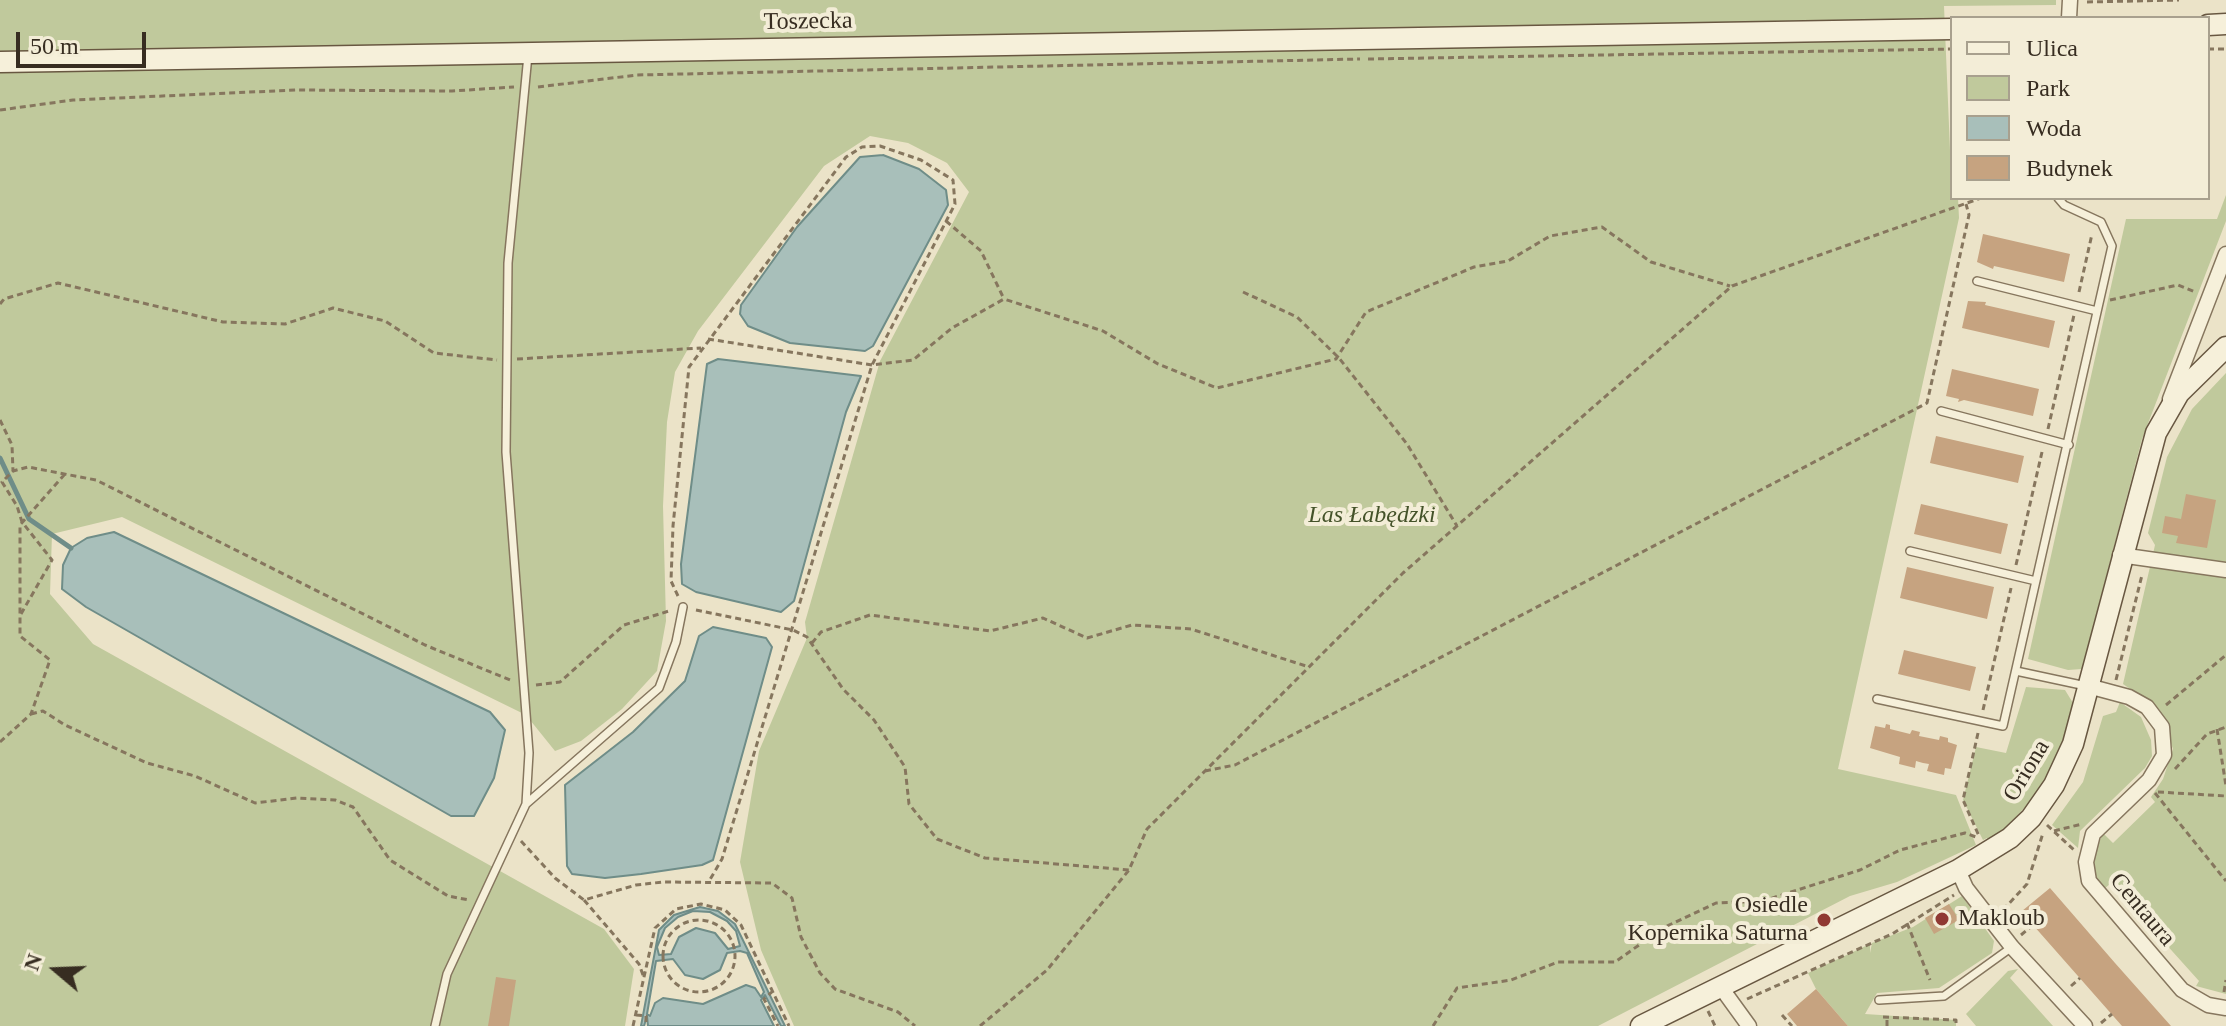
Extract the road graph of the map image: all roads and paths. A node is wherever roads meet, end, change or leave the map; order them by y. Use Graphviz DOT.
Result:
graph roads {
  1 [pos="2179,0"];
  2 [pos="2070,7"];
  3 [pos="1950,29"];
  4 [pos="1950,49"];
  5 [pos="528,53"];
  6 [pos="0,62"];
  7 [pos="526,87"];
  8 [pos="0,110"];
  9 [pos="1975,200"];
  10 [pos="2060,200"];
  11 [pos="1966,203"];
  12 [pos="2096,218"];
  13 [pos="946,221"];
  14 [pos="2226,254"];
  15 [pos="1977,281"];
  16 [pos="1732,286"];
  17 [pos="1243,292"];
  18 [pos="2195,292"];
  19 [pos="1004,299"];
  20 [pos="0,304"];
  21 [pos="2076,306"];
  22 [pos="2098,307"];
  23 [pos="708,339"];
  24 [pos="2226,347"];
  25 [pos="702,348"];
  26 [pos="1339,358"];
  27 [pos="507,360"];
  28 [pos="872,365"];
  29 [pos="1941,411"];
  30 [pos="2163,418"];
  31 [pos="0,420"];
  32 [pos="2045,439"];
  33 [pos="2069,445"];
  34 [pos="13,471"];
  35 [pos="65,474"];
  36 [pos="22,522"];
  37 [pos="1457,526"];
  38 [pos="1910,551"];
  39 [pos="2120,555"];
  40 [pos="2226,570"];
  41 [pos="2014,575"];
  42 [pos="2142,575"];
  43 [pos="2036,581"];
  44 [pos="683,607"];
  45 [pos="21,614"];
  46 [pos="793,630"];
  47 [pos="812,644"];
  48 [pos="2226,655"];
  49 [pos="1309,667"];
  50 [pos="2016,671"];
  51 [pos="2115,684"];
  52 [pos="524,686"];
  53 [pos="2088,686"];
  54 [pos="1877,699"];
  55 [pos="2159,709"];
  56 [pos="31,714"];
  57 [pos="1980,722"];
  58 [pos="2226,727"];
  59 [pos="2217,729"];
  60 [pos="0,742"];
  61 [pos="1205,771"];
  62 [pos="2226,786"];
  63 [pos="2138,789"];
  64 [pos="2154,792"];
  65 [pos="2226,796"];
  66 [pos="526,804"];
  67 [pos="513,832"];
  68 [pos="1984,846"];
  69 [pos="2086,862"];
  70 [pos="1129,870"];
  71 [pos="1958,870"];
  72 [pos="2226,881"];
  73 [pos="708,883"];
  74 [pos="1955,894"];
  75 [pos="479,900"];
  76 [pos="584,900"];
  77 [pos="1992,921"];
  78 [pos="1907,923"];
  79 [pos="2033,925"];
  80 [pos="2015,942"];
  81 [pos="734,950"];
  82 [pos="643,975"];
  83 [pos="2080,978"];
  84 [pos="1930,980"];
  85 [pos="1720,986"];
  86 [pos="2067,990"];
  87 [pos="769,993"];
  88 [pos="1879,1000"];
  89 [pos="1741,1001"];
  90 [pos="2226,1008"];
  91 [pos="1709,1014"];
  92 [pos="2112,1014"];
  93 [pos="635,1015"];
  94 [pos="1782,1015"];
  95 [pos="1932,1020"];
  96 [pos="1791,1023"];
  97 [pos="1747,1025"];
  98 [pos="435,1026"];
  99 [pos="633,1026"];
  100 [pos="646,1026"];
  101 [pos="778,1026"];
  102 [pos="789,1026"];
  103 [pos="915,1026"];
  104 [pos="980,1026"];
  105 [pos="1433,1026"];
  106 [pos="1641,1026"];
  107 [pos="1715,1026"];
  108 [pos="1887,1026"];
  109 [pos="1932,1026"];
  110 [pos="1956,1026"];
  111 [pos="2085,1026"];
  112 [pos="2098,1026"];
  1 -- 2 [label="path"];
  3 -- 5 [label="main road, Toszecka"];
  4 -- 7 [label="path"];
  5 -- 6 [label="main road, Toszecka"];
  5 -- 7 [label="lane"];
  7 -- 8 [label="path"];
  7 -- 27 [label="lane"];
  9 -- 11 [label="path"];
  10 -- 12 [label="lane"];
  11 -- 16 [label="path"];
  11 -- 61 [label="path"];
  12 -- 21 [label="path"];
  12 -- 22 [label="lane"];
  13 -- 19 [label="path"];
  13 -- 23 [label="path"];
  13 -- 28 [label="path"];
  14 -- 30 [label="street"];
  15 -- 21 [label="lane"];
  16 -- 26 [label="path"];
  16 -- 37 [label="path"];
  17 -- 26 [label="path"];
  18 -- 22 [label="path"];
  19 -- 26 [label="path"];
  19 -- 28 [label="path"];
  20 -- 27 [label="path"];
  21 -- 22 [label="lane"];
  21 -- 32 [label="path"];
  22 -- 33 [label="lane"];
  23 -- 25 [label="path"];
  23 -- 28 [label="path"];
  24 -- 30 [label="main road, Oriona"];
  25 -- 27 [label="path"];
  25 -- 44 [label="path"];
  26 -- 37 [label="path"];
  27 -- 52 [label="lane"];
  28 -- 46 [label="path"];
  29 -- 32 [label="lane"];
  30 -- 39 [label="main road, Oriona"];
  31 -- 34 [label="path"];
  32 -- 33 [label="lane"];
  32 -- 41 [label="path"];
  33 -- 43 [label="lane"];
  34 -- 35 [label="path"];
  34 -- 36 [label="path"];
  35 -- 36 [label="path"];
  35 -- 52 [label="path"];
  36 -- 45 [label="path"];
  36 -- 45 [label="path"];
  37 -- 49 [label="path"];
  38 -- 41 [label="lane"];
  39 -- 40 [label="street"];
  39 -- 53 [label="main road, Oriona"];
  41 -- 43 [label="lane"];
  41 -- 57 [label="path"];
  42 -- 51 [label="path"];
  43 -- 50 [label="lane"];
  44 -- 46 [label="path"];
  44 -- 52 [label="path"];
  44 -- 66 [label="lane"];
  45 -- 56 [label="path"];
  46 -- 47 [label="path"];
  46 -- 73 [label="path"];
  47 -- 49 [label="path"];
  47 -- 70 [label="path"];
  48 -- 55 [label="path"];
  49 -- 61 [label="path"];
  50 -- 53 [label="lane"];
  50 -- 57 [label="lane"];
  52 -- 66 [label="lane"];
  53 -- 63 [label="street, Centaura"];
  53 -- 68 [label="main road, Oriona"];
  54 -- 57 [label="lane"];
  56 -- 60 [label="path"];
  56 -- 75 [label="path"];
  57 -- 68 [label="path"];
  58 -- 59 [label="path"];
  59 -- 62 [label="path"];
  59 -- 64 [label="path"];
  61 -- 70 [label="path"];
  63 -- 64 [label="path"];
  63 -- 69 [label="street, Centaura"];
  64 -- 65 [label="path"];
  64 -- 72 [label="path"];
  66 -- 67 [label="lane"];
  67 -- 75 [label="lane"];
  67 -- 76 [label="path"];
  68 -- 71 [label="main road, Oriona"];
  68 -- 105 [label="path"];
  69 -- 77 [label="path"];
  69 -- 90 [label="street, Centaura"];
  70 -- 104 [label="path"];
  71 -- 77 [label="street"];
  71 -- 85 [label="main road, Oriona"];
  73 -- 76 [label="path"];
  73 -- 103 [label="path"];
  74 -- 78 [label="path"];
  75 -- 98 [label="lane"];
  76 -- 82 [label="path"];
  77 -- 80 [label="street"];
  78 -- 84 [label="path"];
  78 -- 89 [label="path"];
  79 -- 80 [label="path"];
  80 -- 88 [label="lane"];
  80 -- 111 [label="street"];
  81 -- 81 [label="path"];
  82 -- 87 [label="path"];
  82 -- 93 [label="path"];
  83 -- 86 [label="path"];
  85 -- 97 [label="street"];
  85 -- 106 [label="main road, Oriona"];
  87 -- 101 [label="path"];
  87 -- 102 [label="path"];
  91 -- 107 [label="path"];
  92 -- 112 [label="path"];
  93 -- 99 [label="path"];
  93 -- 100 [label="path"];
  94 -- 96 [label="path"];
  95 -- 108 [label="path"];
  95 -- 109 [label="path"];
  95 -- 110 [label="path"];
}
